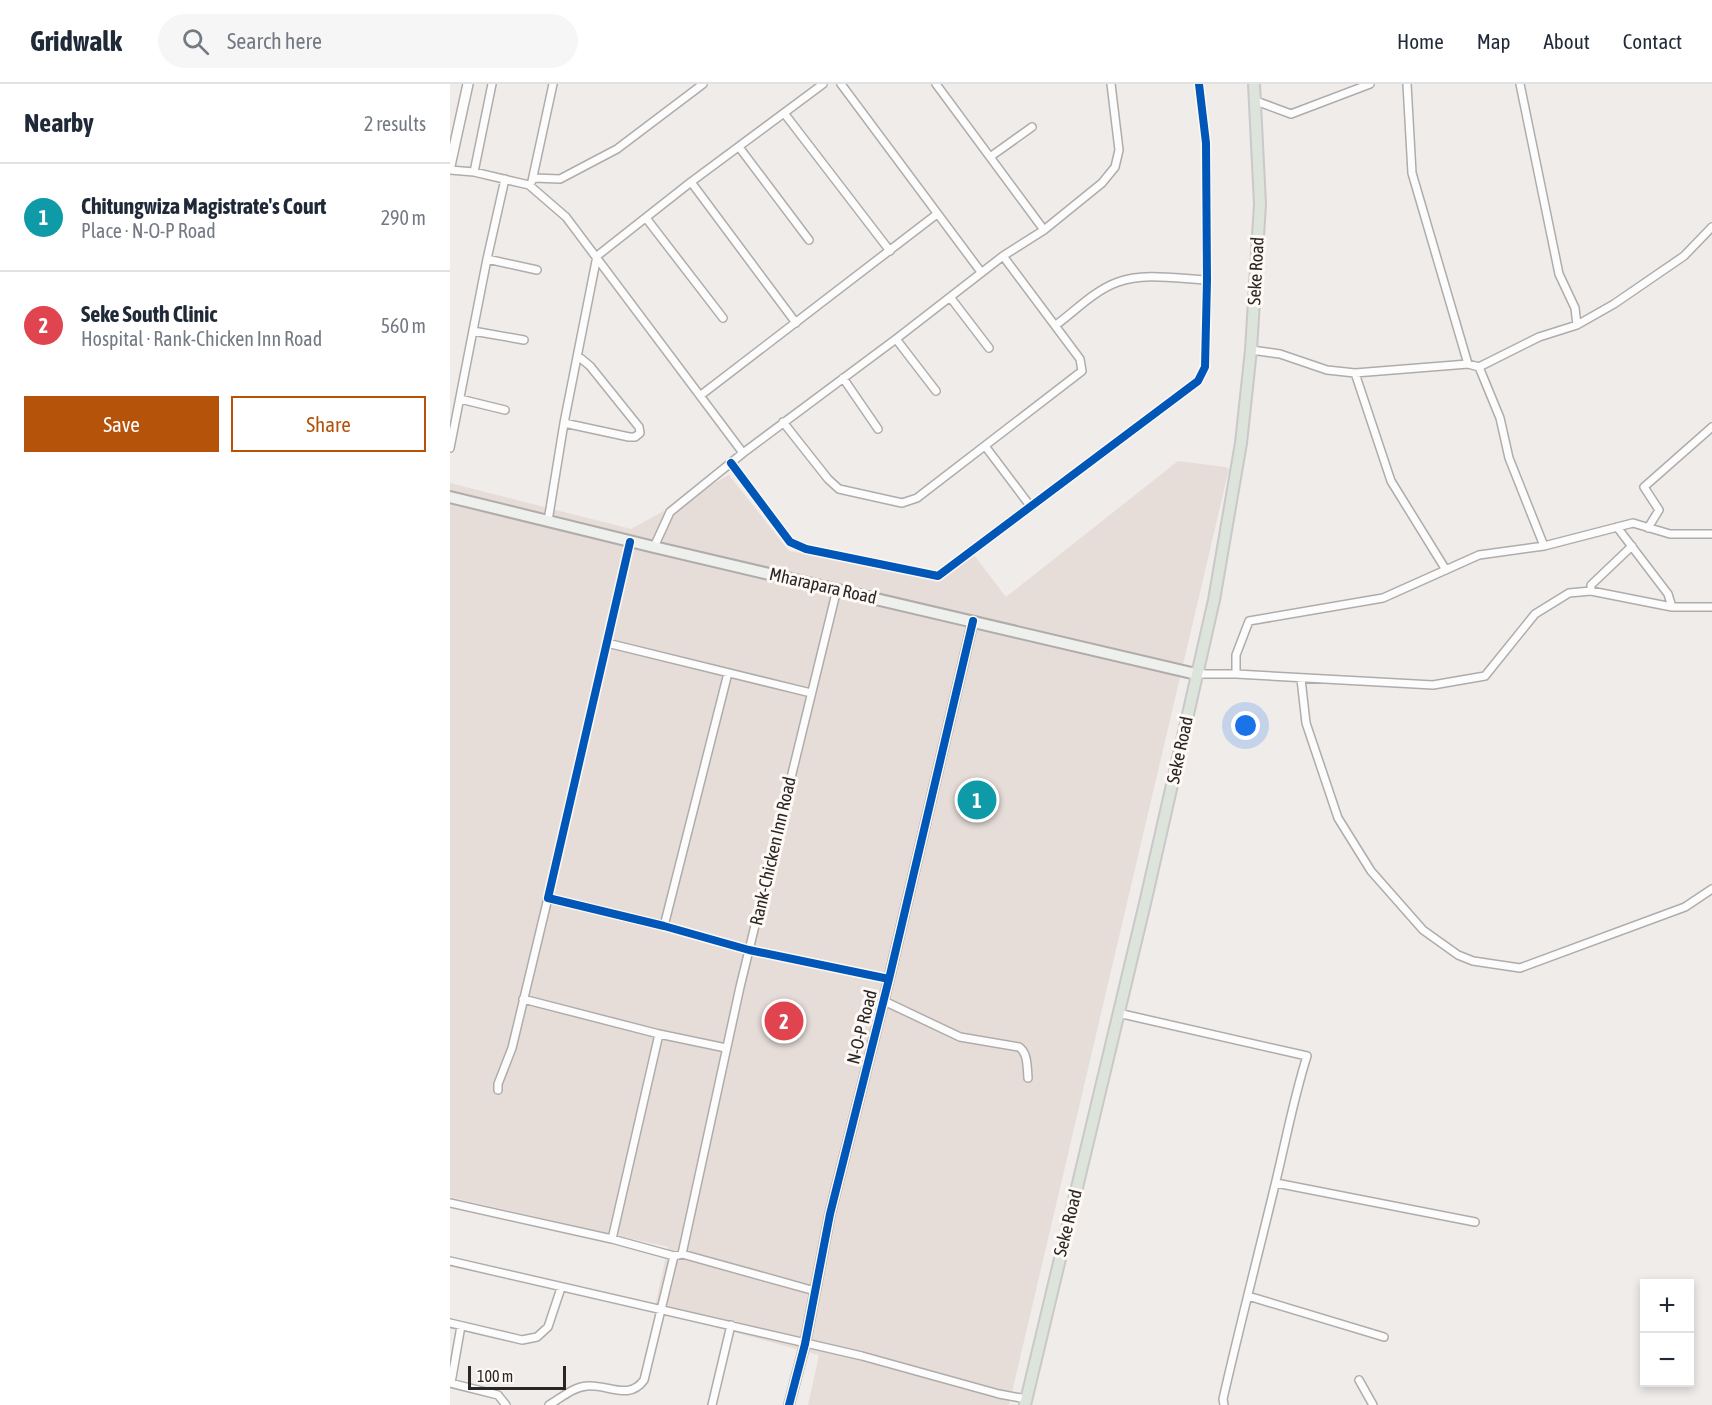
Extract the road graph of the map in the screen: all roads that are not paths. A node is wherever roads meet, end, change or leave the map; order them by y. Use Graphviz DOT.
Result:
graph roads {
  1 [pos="468,84"];
  2 [pos="492,84"];
  3 [pos="554,84"];
  4 [pos="824,84"];
  5 [pos="841,84"];
  6 [pos="936,84"];
  7 [pos="1111,84"];
  8 [pos="1199,84"];
  9 [pos="1254,84"];
  10 [pos="1370,84"];
  11 [pos="1407,84"];
  12 [pos="1520,84"];
  13 [pos="698,86"];
  14 [pos="1256,101"];
  15 [pos="784,113"];
  16 [pos="1032,127"];
  17 [pos="452,143"];
  18 [pos="739,147"];
  19 [pos="990,157"];
  20 [pos="450,168"];
  21 [pos="474,172"];
  22 [pos="505,179"];
  23 [pos="532,181"];
  24 [pos="692,182"];
  25 [pos="937,214"];
  26 [pos="646,218"];
  27 [pos="1712,227"];
  28 [pos="1044,230"];
  29 [pos="809,240"];
  30 [pos="890,250"];
  31 [pos="597,256"];
  32 [pos="1003,256"];
  33 [pos="487,260"];
  34 [pos="537,270"];
  35 [pos="981,273"];
  36 [pos="1207,280"];
  37 [pos="950,297"];
  38 [pos="723,318"];
  39 [pos="796,323"];
  40 [pos="1056,325"];
  41 [pos="1577,325"];
  42 [pos="473,331"];
  43 [pos="896,339"];
  44 [pos="524,340"];
  45 [pos="989,348"];
  46 [pos="1251,350"];
  47 [pos="578,356"];
  48 [pos="1468,364"];
  49 [pos="1479,367"];
  50 [pos="1355,373"];
  51 [pos="843,378"];
  52 [pos="936,391"];
  53 [pos="701,395"];
  54 [pos="460,399"];
  55 [pos="506,410"];
  56 [pos="783,422"];
  57 [pos="564,423"];
  58 [pos="1712,427"];
  59 [pos="878,429"];
  60 [pos="985,446"];
  61 [pos="450,448"];
  62 [pos="743,453"];
  63 [pos="730,463"];
  64 [pos="450,497"];
  65 [pos="1030,507"];
  66 [pos="548,521"];
  67 [pos="1617,527"];
  68 [pos="1648,528"];
  69 [pos="1712,534"];
  70 [pos="630,542"];
  71 [pos="1544,546"];
  72 [pos="1632,546"];
  73 [pos="654,548"];
  74 [pos="1446,570"];
  75 [pos="837,589"];
  76 [pos="1591,591"];
  77 [pos="1672,607"];
  78 [pos="1712,607"];
  79 [pos="973,621"];
  80 [pos="608,644"];
  81 [pos="728,673"];
  82 [pos="1196,674"];
  83 [pos="1236,674"];
  84 [pos="1301,678"];
  85 [pos="811,693"];
  86 [pos="1712,889"];
  87 [pos="548,898"];
  88 [pos="664,926"];
  89 [pos="749,950"];
  90 [pos="889,979"];
  91 [pos="523,999"];
  92 [pos="884,1001"];
  93 [pos="1118,1013"];
  94 [pos="659,1034"];
  95 [pos="726,1048"];
  96 [pos="1028,1077"];
  97 [pos="498,1089"];
  98 [pos="1276,1183"];
  99 [pos="450,1203"];
  100 [pos="1475,1222"];
  101 [pos="612,1239"];
  102 [pos="682,1254"];
  103 [pos="674,1256"];
  104 [pos="450,1261"];
  105 [pos="561,1288"];
  106 [pos="815,1291"];
  107 [pos="1248,1296"];
  108 [pos="661,1308"];
  109 [pos="450,1323"];
  110 [pos="731,1325"];
  111 [pos="461,1326"];
  112 [pos="1384,1336"];
  113 [pos="805,1344"];
  114 [pos="1359,1380"];
  115 [pos="450,1383"];
  116 [pos="1026,1402"];
  117 [pos="506,1405"];
  118 [pos="549,1405"];
  119 [pos="712,1405"];
  120 [pos="789,1405"];
  121 [pos="1224,1405"];
  122 [pos="1373,1405"];
  1 -- 17 [label="street"];
  2 -- 21 [label="street"];
  3 -- 23 [label="street"];
  4 -- 15 [label="street"];
  5 -- 25 [label="street"];
  6 -- 19 [label="street"];
  7 -- 28 [label="street"];
  8 -- 36 [label="street"];
  9 -- 14 [label="main road, Seke Road"];
  10 -- 14 [label="street"];
  11 -- 48 [label="street"];
  12 -- 41 [label="street"];
  13 -- 23 [label="street"];
  14 -- 46 [label="main road, Seke Road"];
  15 -- 18 [label="street"];
  15 -- 30 [label="street"];
  16 -- 19 [label="street"];
  17 -- 20 [label="street"];
  18 -- 24 [label="street"];
  18 -- 29 [label="street"];
  19 -- 28 [label="street"];
  20 -- 21 [label="street"];
  21 -- 22 [label="street"];
  22 -- 23 [label="street"];
  22 -- 33 [label="street"];
  23 -- 31 [label="street"];
  24 -- 26 [label="street"];
  24 -- 39 [label="street"];
  25 -- 30 [label="street"];
  25 -- 35 [label="street"];
  26 -- 31 [label="street"];
  26 -- 38 [label="street"];
  27 -- 41 [label="street"];
  28 -- 32 [label="street"];
  30 -- 39 [label="street"];
  31 -- 47 [label="street"];
  31 -- 53 [label="street"];
  32 -- 35 [label="street"];
  32 -- 40 [label="street"];
  33 -- 34 [label="street"];
  33 -- 42 [label="street"];
  35 -- 37 [label="street"];
  36 -- 40 [label="street"];
  36 -- 65 [label="street"];
  37 -- 43 [label="street"];
  37 -- 45 [label="street"];
  39 -- 53 [label="street"];
  40 -- 60 [label="street"];
  41 -- 49 [label="street"];
  42 -- 44 [label="street"];
  42 -- 54 [label="street"];
  43 -- 51 [label="street"];
  43 -- 52 [label="street"];
  46 -- 50 [label="street"];
  46 -- 82 [label="main road, Seke Road"];
  47 -- 57 [label="street"];
  47 -- 57 [label="street"];
  48 -- 49 [label="street"];
  48 -- 50 [label="street"];
  49 -- 71 [label="street"];
  50 -- 74 [label="street"];
  51 -- 56 [label="street"];
  51 -- 59 [label="street"];
  53 -- 62 [label="street"];
  54 -- 55 [label="street"];
  54 -- 61 [label="street"];
  56 -- 60 [label="street"];
  56 -- 62 [label="street"];
  57 -- 66 [label="street"];
  58 -- 68 [label="street"];
  60 -- 65 [label="street"];
  62 -- 63 [label="street"];
  63 -- 65 [label="street"];
  63 -- 73 [label="street"];
  64 -- 66 [label="main road, Mharapara Road"];
  66 -- 70 [label="main road, Mharapara Road"];
  67 -- 68 [label="street"];
  67 -- 71 [label="street"];
  67 -- 72 [label="street"];
  68 -- 69 [label="street"];
  70 -- 73 [label="main road, Mharapara Road"];
  70 -- 80 [label="street"];
  71 -- 74 [label="street"];
  72 -- 76 [label="street"];
  72 -- 77 [label="street"];
  73 -- 75 [label="main road, Mharapara Road"];
  74 -- 83 [label="street"];
  75 -- 79 [label="main road, Mharapara Road"];
  75 -- 85 [label="street, Rank-Chicken Inn Road"];
  76 -- 77 [label="street"];
  76 -- 84 [label="street"];
  77 -- 78 [label="street"];
  79 -- 82 [label="main road, Mharapara Road"];
  79 -- 90 [label="street, N-O-P Road"];
  80 -- 81 [label="street"];
  80 -- 87 [label="street"];
  81 -- 85 [label="street"];
  81 -- 88 [label="street"];
  82 -- 83 [label="street"];
  82 -- 93 [label="main road, Seke Road"];
  83 -- 84 [label="street"];
  84 -- 86 [label="street"];
  85 -- 89 [label="street, Rank-Chicken Inn Road"];
  87 -- 88 [label="street"];
  87 -- 91 [label="street"];
  88 -- 89 [label="street"];
  89 -- 90 [label="street"];
  89 -- 95 [label="street, Rank-Chicken Inn Road"];
  90 -- 92 [label="street, N-O-P Road"];
  91 -- 94 [label="street"];
  91 -- 97 [label="street"];
  92 -- 96 [label="street"];
  92 -- 106 [label="street, N-O-P Road"];
  93 -- 98 [label="street"];
  93 -- 116 [label="main road, Seke Road"];
  94 -- 95 [label="street"];
  94 -- 101 [label="street"];
  95 -- 102 [label="street, Rank-Chicken Inn Road"];
  98 -- 100 [label="street"];
  98 -- 107 [label="street"];
  99 -- 101 [label="street"];
  101 -- 103 [label="street"];
  102 -- 103 [label="street"];
  102 -- 106 [label="street"];
  103 -- 108 [label="street"];
  104 -- 105 [label="street"];
  105 -- 108 [label="street"];
  105 -- 111 [label="street"];
  106 -- 113 [label="street, N-O-P Road"];
  107 -- 112 [label="street"];
  107 -- 121 [label="street"];
  108 -- 110 [label="street"];
  108 -- 118 [label="street"];
  109 -- 111 [label="street"];
  110 -- 113 [label="street"];
  110 -- 119 [label="street"];
  111 -- 115 [label="street"];
  113 -- 116 [label="street"];
  113 -- 120 [label="street, N-O-P Road"];
  114 -- 122 [label="street"];
  115 -- 117 [label="street"];
}
